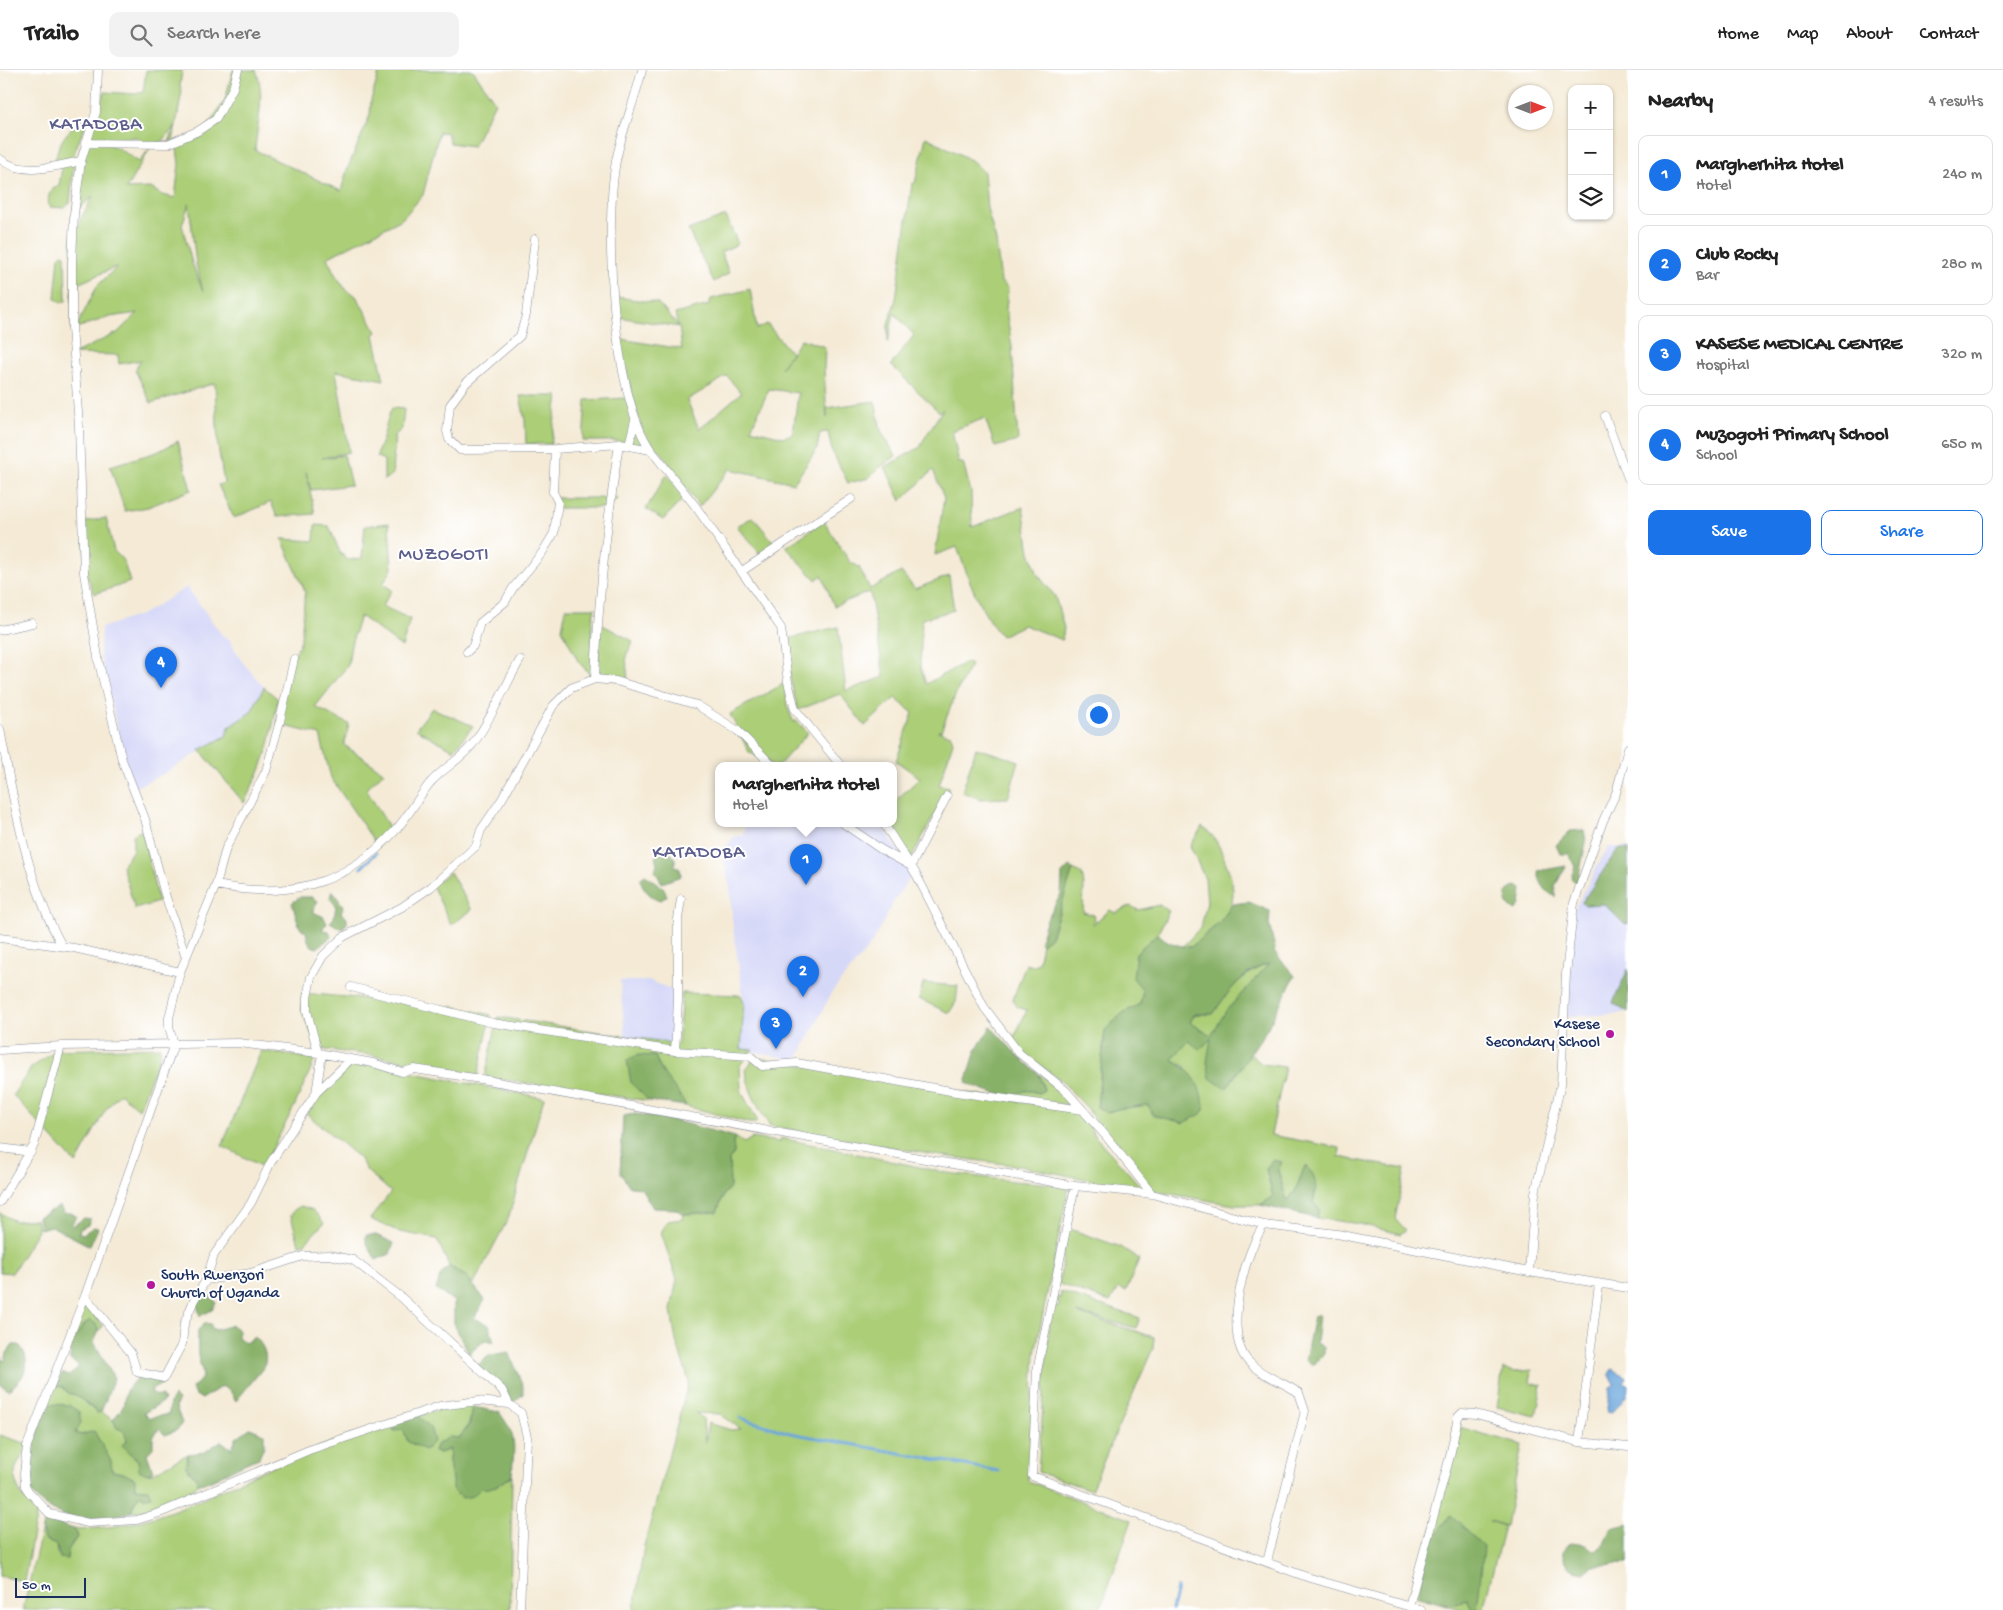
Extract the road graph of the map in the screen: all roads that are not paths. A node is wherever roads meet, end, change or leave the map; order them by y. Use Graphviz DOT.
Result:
graph roads {
  1 [pos="98,70"];
  2 [pos="238,70"];
  3 [pos="642,70"];
  4 [pos="85,143"];
  5 [pos="0,159"];
  6 [pos="81,161"];
  7 [pos="536,239"];
  8 [pos="1605,416"];
  9 [pos="636,418"];
  10 [pos="619,444"];
  11 [pos="629,445"];
  12 [pos="555,449"];
  13 [pos="652,450"];
  14 [pos="1628,478"];
  15 [pos="851,499"];
  16 [pos="742,571"];
  17 [pos="32,623"];
  18 [pos="0,630"];
  19 [pos="467,652"];
  20 [pos="294,659"];
  21 [pos="520,660"];
  22 [pos="595,679"];
  23 [pos="0,730"];
  24 [pos="1628,748"];
  25 [pos="769,762"];
  26 [pos="838,762"];
  27 [pos="947,796"];
  28 [pos="849,827"];
  29 [pos="886,827"];
  30 [pos="911,866"];
  31 [pos="216,885"];
  32 [pos="681,899"];
  33 [pos="0,938"];
  34 [pos="62,946"];
  35 [pos="186,955"];
  36 [pos="180,972"];
  37 [pos="351,987"];
  38 [pos="174,1044"];
  39 [pos="61,1046"];
  40 [pos="0,1050"];
  41 [pos="675,1051"];
  42 [pos="320,1053"];
  43 [pos="350,1060"];
  44 [pos="316,1093"];
  45 [pos="1083,1110"];
  46 [pos="0,1148"];
  47 [pos="31,1152"];
  48 [pos="1075,1186"];
  49 [pos="1152,1194"];
  50 [pos="0,1202"];
  51 [pos="1264,1225"];
  52 [pos="1529,1272"];
  53 [pos="206,1280"];
  54 [pos="1600,1284"];
  55 [pos="1628,1288"];
  56 [pos="85,1296"];
  57 [pos="509,1404"];
  58 [pos="1579,1442"];
  59 [pos="1628,1448"];
  60 [pos="1267,1562"];
  61 [pos="1409,1606"];
  62 [pos="520,1610"];
  63 [pos="1421,1610"];
  1 -- 4 [label="street"];
  2 -- 4 [label="street"];
  3 -- 9 [label="street"];
  4 -- 6 [label="street"];
  5 -- 6 [label="street"];
  6 -- 35 [label="street"];
  7 -- 12 [label="street"];
  8 -- 14 [label="street"];
  9 -- 11 [label="street"];
  9 -- 13 [label="street"];
  10 -- 11 [label="street"];
  10 -- 12 [label="street"];
  10 -- 22 [label="street"];
  11 -- 13 [label="street"];
  12 -- 19 [label="street"];
  13 -- 16 [label="street"];
  15 -- 16 [label="street"];
  16 -- 26 [label="street"];
  17 -- 18 [label="street"];
  20 -- 31 [label="street"];
  21 -- 31 [label="street"];
  22 -- 25 [label="street"];
  22 -- 42 [label="street"];
  23 -- 34 [label="street"];
  24 -- 52 [label="street"];
  27 -- 30 [label="street"];
  28 -- 30 [label="street"];
  29 -- 30 [label="street"];
  30 -- 45 [label="street"];
  31 -- 35 [label="street"];
  32 -- 41 [label="street"];
  33 -- 34 [label="street"];
  34 -- 36 [label="street"];
  35 -- 36 [label="street"];
  36 -- 38 [label="street"];
  37 -- 41 [label="street"];
  38 -- 39 [label="street"];
  38 -- 42 [label="street"];
  38 -- 56 [label="street"];
  39 -- 40 [label="street"];
  39 -- 47 [label="street"];
  41 -- 45 [label="street"];
  42 -- 43 [label="street"];
  42 -- 44 [label="street"];
  43 -- 44 [label="street"];
  43 -- 48 [label="street"];
  44 -- 53 [label="street"];
  45 -- 49 [label="street"];
  46 -- 47 [label="street"];
  47 -- 50 [label="street"];
  48 -- 49 [label="street"];
  48 -- 60 [label="street"];
  49 -- 51 [label="street"];
  51 -- 52 [label="street"];
  51 -- 60 [label="street"];
  52 -- 54 [label="street"];
  53 -- 56 [label="street"];
  53 -- 57 [label="street"];
  54 -- 55 [label="street"];
  54 -- 58 [label="street"];
  56 -- 57 [label="street"];
  57 -- 62 [label="street"];
  58 -- 59 [label="street"];
  58 -- 61 [label="street"];
  60 -- 61 [label="street"];
  61 -- 63 [label="street"];
}
